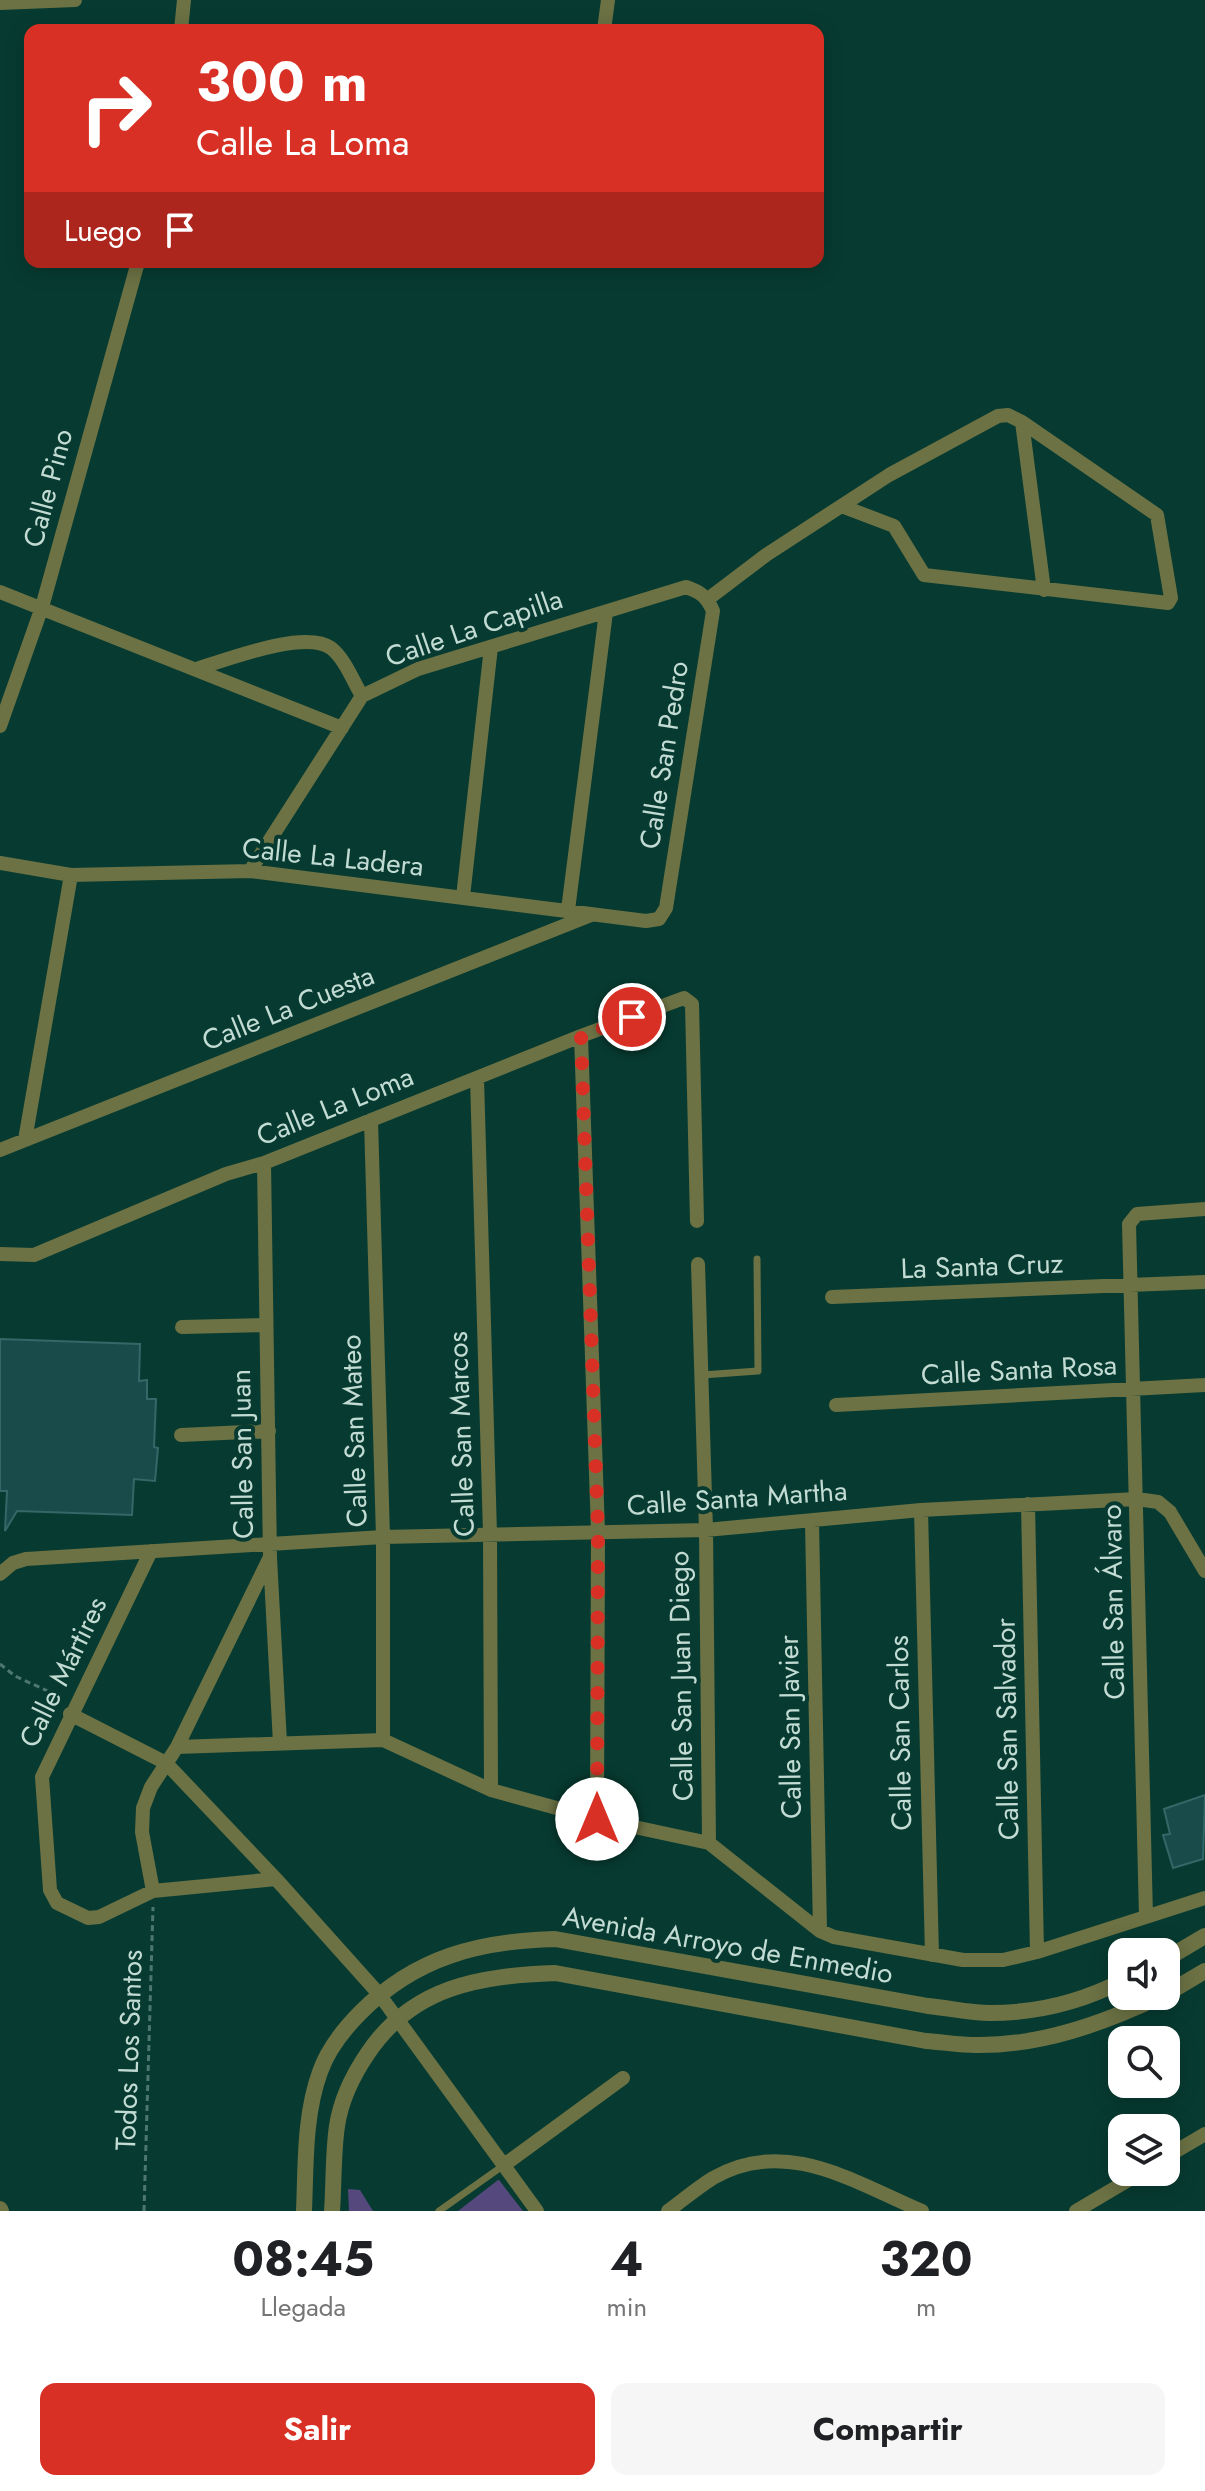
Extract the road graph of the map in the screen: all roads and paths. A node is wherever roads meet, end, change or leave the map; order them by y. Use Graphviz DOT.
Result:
graph roads {
  1 [pos="75,0"];
  2 [pos="184,0"];
  3 [pos="608,0"];
  4 [pos="0,3"];
  5 [pos="182,24"];
  6 [pos="605,24"];
  7 [pos="136,268"];
  8 [pos="1022,422"];
  9 [pos="844,507"];
  10 [pos="1044,590"];
  11 [pos="0,592"];
  12 [pos="708,599"];
  13 [pos="42,607"];
  14 [pos="606,612"];
  15 [pos="491,647"];
  16 [pos="196,669"];
  17 [pos="362,696"];
  18 [pos="0,726"];
  19 [pos="342,728"];
  20 [pos="0,863"];
  21 [pos="250,871"];
  22 [pos="71,875"];
  23 [pos="463,897"];
  24 [pos="568,910"];
  25 [pos="595,913"];
  26 [pos="659,919"];
  27 [pos="581,1036"];
  28 [pos="477,1078"];
  29 [pos="371,1120"];
  30 [pos="25,1140"];
  31 [pos="0,1150"];
  32 [pos="264,1163"];
  33 [pos="1205,1209"];
  34 [pos="697,1221"];
  35 [pos="0,1254"];
  36 [pos="757,1259"];
  37 [pos="698,1264"];
  38 [pos="1205,1282"];
  39 [pos="1133,1286"];
  40 [pos="832,1297"];
  41 [pos="265,1325"];
  42 [pos="182,1327"];
  43 [pos="700,1375"];
  44 [pos="1205,1385"];
  45 [pos="1135,1390"];
  46 [pos="836,1405"];
  47 [pos="269,1431"];
  48 [pos="181,1435"];
  49 [pos="1137,1499"];
  50 [pos="1028,1504"];
  51 [pos="921,1510"];
  52 [pos="812,1522"];
  53 [pos="706,1530"];
  54 [pos="598,1532"];
  55 [pos="490,1534"];
  56 [pos="383,1537"];
  57 [pos="270,1543"];
  58 [pos="151,1551"];
  59 [pos="270,1558"];
  60 [pos="1205,1571"];
  61 [pos="0,1574"];
  62 [pos="0,1664"];
  63 [pos="70,1714"];
  64 [pos="383,1740"];
  65 [pos="280,1743"];
  66 [pos="177,1747"];
  67 [pos="166,1763"];
  68 [pos="491,1790"];
  69 [pos="597,1819"];
  70 [pos="709,1843"];
  71 [pos="276,1879"];
  72 [pos="153,1891"];
  73 [pos="1205,1898"];
  74 [pos="1146,1916"];
  75 [pos="820,1931"];
  76 [pos="1205,1936"];
  77 [pos="1180,1951"];
  78 [pos="1037,1952"];
  79 [pos="932,1955"];
  80 [pos="1205,1971"];
  81 [pos="1180,1986"];
  82 [pos="1108,1988"];
  83 [pos="379,1994"];
  84 [pos="1132,2010"];
  85 [pos="398,2018"];
  86 [pos="623,2078"];
  87 [pos="1205,2134"];
  88 [pos="1180,2149"];
  89 [pos="504,2165"];
  90 [pos="1118,2186"];
  91 [pos="144,2211"];
  92 [pos="304,2211"];
  93 [pos="332,2211"];
  94 [pos="439,2211"];
  95 [pos="537,2211"];
  96 [pos="668,2211"];
  97 [pos="922,2211"];
  98 [pos="1076,2211"];
  1 -- 4 [label="street"];
  2 -- 5 [label="street"];
  3 -- 6 [label="street"];
  7 -- 13 [label="street, Calle Pino"];
  8 -- 9 [label="street"];
  8 -- 10 [label="street"];
  8 -- 10 [label="street"];
  9 -- 10 [label="street"];
  9 -- 12 [label="street"];
  11 -- 13 [label="street"];
  12 -- 14 [label="street, Calle La Capilla"];
  12 -- 26 [label="street, Calle San Pedro"];
  13 -- 16 [label="street"];
  13 -- 18 [label="street, Calle Pino"];
  14 -- 15 [label="street, Calle La Capilla"];
  14 -- 24 [label="street"];
  15 -- 17 [label="street, Calle La Capilla"];
  15 -- 23 [label="street"];
  16 -- 17 [label="street"];
  16 -- 19 [label="street"];
  17 -- 19 [label="street, Calle La Capilla"];
  19 -- 21 [label="street, Calle La Capilla"];
  20 -- 22 [label="street, Calle La Ladera"];
  21 -- 22 [label="street, Calle La Ladera"];
  21 -- 23 [label="street, Calle La Ladera"];
  22 -- 30 [label="street"];
  23 -- 24 [label="street, Calle La Ladera"];
  24 -- 25 [label="street, Calle La Ladera"];
  25 -- 26 [label="street, Calle La Ladera"];
  25 -- 30 [label="street, Calle La Cuesta"];
  27 -- 28 [label="street, Calle La Loma"];
  27 -- 34 [label="street, Calle La Loma"];
  27 -- 54 [label="street"];
  28 -- 29 [label="street, Calle La Loma"];
  28 -- 55 [label="street, Calle San Marcos"];
  29 -- 32 [label="street, Calle La Loma"];
  29 -- 56 [label="street, Calle San Mateo"];
  30 -- 31 [label="street, Calle La Cuesta"];
  32 -- 35 [label="street, Calle La Loma"];
  32 -- 41 [label="street, Calle San Juan"];
  33 -- 39 [label="street, Calle San Álvaro"];
  36 -- 43 [label="lane"];
  37 -- 43 [label="street, Calle San Juan Diego"];
  38 -- 39 [label="street, La Santa Cruz"];
  39 -- 40 [label="street, La Santa Cruz"];
  39 -- 45 [label="street, Calle San Álvaro"];
  41 -- 42 [label="street"];
  41 -- 47 [label="street, Calle San Juan"];
  43 -- 53 [label="street, Calle San Juan Diego"];
  44 -- 45 [label="street, Calle Santa Rosa"];
  45 -- 46 [label="street, Calle Santa Rosa"];
  45 -- 49 [label="street, Calle San Álvaro"];
  47 -- 48 [label="street"];
  47 -- 57 [label="street, Calle San Juan"];
  49 -- 50 [label="street, Calle Santa Martha"];
  49 -- 60 [label="street, Calle Santa Martha"];
  49 -- 74 [label="street, Calle San Álvaro"];
  50 -- 51 [label="street, Calle Santa Martha"];
  50 -- 78 [label="street, Calle San Salvador"];
  51 -- 52 [label="street, Calle Santa Martha"];
  51 -- 79 [label="street, Calle San Carlos"];
  52 -- 53 [label="street, Calle Santa Martha"];
  52 -- 75 [label="street, Calle San Javier"];
  53 -- 54 [label="street, Calle Santa Martha"];
  53 -- 70 [label="street, Calle San Juan Diego"];
  54 -- 55 [label="street, Calle Santa Martha"];
  54 -- 69 [label="street"];
  55 -- 56 [label="street, Calle Santa Martha"];
  55 -- 68 [label="street, Calle San Marcos"];
  56 -- 57 [label="street, Calle Santa Martha"];
  56 -- 64 [label="street, Calle San Mateo"];
  57 -- 58 [label="street, Calle Santa Martha"];
  57 -- 59 [label="street, Calle San Juan"];
  58 -- 61 [label="street, Calle Santa Martha"];
  58 -- 63 [label="street, Calle Mártires"];
  59 -- 65 [label="street, Calle San Juan"];
  59 -- 66 [label="street"];
  62 -- 63 [label="path"];
  63 -- 67 [label="street"];
  63 -- 72 [label="street, Calle Mártires"];
  64 -- 65 [label="street"];
  64 -- 68 [label="street"];
  65 -- 66 [label="street"];
  66 -- 67 [label="street"];
  67 -- 71 [label="street"];
  67 -- 72 [label="street"];
  68 -- 69 [label="street"];
  69 -- 70 [label="street"];
  70 -- 75 [label="street"];
  71 -- 72 [label="street"];
  71 -- 83 [label="street"];
  72 -- 91 [label="path, Todos Los Santos"];
  73 -- 74 [label="street"];
  74 -- 78 [label="street"];
  75 -- 79 [label="street"];
  76 -- 77 [label="street"];
  78 -- 79 [label="street"];
  80 -- 81 [label="street, Avenida Arroyo de Enmedio"];
  82 -- 83 [label="street, Avenida Arroyo de Enmedio"];
  83 -- 85 [label="street"];
  83 -- 92 [label="street, Avenida Arroyo de Enmedio"];
  84 -- 85 [label="street, Avenida Arroyo de Enmedio"];
  85 -- 89 [label="street"];
  85 -- 93 [label="street, Avenida Arroyo de Enmedio"];
  86 -- 89 [label="street"];
  87 -- 88 [label="street"];
  89 -- 94 [label="lane"];
  89 -- 95 [label="street"];
  90 -- 98 [label="street"];
  96 -- 97 [label="street"];
}
